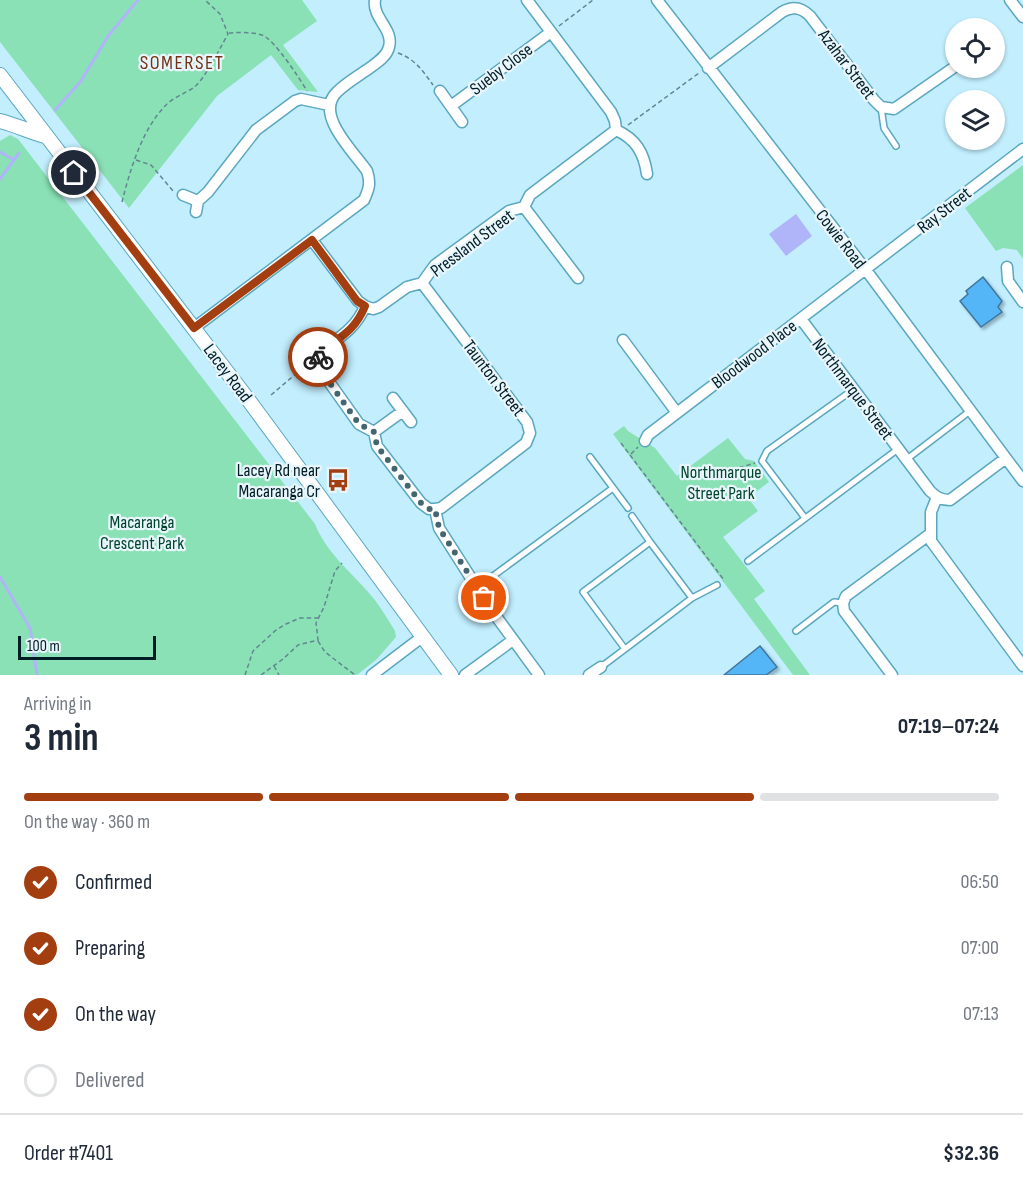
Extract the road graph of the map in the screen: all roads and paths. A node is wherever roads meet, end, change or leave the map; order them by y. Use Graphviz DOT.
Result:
graph roads {
  1 [pos="205,0"];
  2 [pos="375,0"];
  3 [pos="527,0"];
  4 [pos="593,0"];
  5 [pos="657,0"];
  6 [pos="1010,0"];
  7 [pos="803,5"];
  8 [pos="1023,17"];
  9 [pos="551,32"];
  10 [pos="228,34"];
  11 [pos="388,51"];
  12 [pos="704,70"];
  13 [pos="945,74"];
  14 [pos="0,75"];
  15 [pos="440,91"];
  16 [pos="308,92"];
  17 [pos="22,104"];
  18 [pos="329,105"];
  19 [pos="451,106"];
  20 [pos="881,107"];
  21 [pos="0,121"];
  22 [pos="462,122"];
  23 [pos="616,130"];
  24 [pos="45,136"];
  25 [pos="897,146"];
  26 [pos="1023,149"];
  27 [pos="135,160"];
  28 [pos="647,174"];
  29 [pos="183,195"];
  30 [pos="122,202"];
  31 [pos="524,207"];
  32 [pos="312,240"];
  33 [pos="1007,267"];
  34 [pos="866,270"];
  35 [pos="578,278"];
  36 [pos="422,283"];
  37 [pos="1023,302"];
  38 [pos="365,306"];
  39 [pos="801,319"];
  40 [pos="194,328"];
  41 [pos="622,340"];
  42 [pos="306,360"];
  43 [pos="854,389"];
  44 [pos="271,394"];
  45 [pos="393,398"];
  46 [pos="403,411"];
  47 [pos="970,411"];
  48 [pos="677,413"];
  49 [pos="411,422"];
  50 [pos="374,432"];
  51 [pos="645,441"];
  52 [pos="621,443"];
  53 [pos="898,449"];
  54 [pos="590,457"];
  55 [pos="1006,458"];
  56 [pos="906,459"];
  57 [pos="762,461"];
  58 [pos="732,470"];
  59 [pos="1023,481"];
  60 [pos="613,488"];
  61 [pos="937,497"];
  62 [pos="628,508"];
  63 [pos="435,509"];
  64 [pos="632,516"];
  65 [pos="806,518"];
  66 [pos="930,534"];
  67 [pos="650,542"];
  68 [pos="748,561"];
  69 [pos="342,563"];
  70 [pos="717,585"];
  71 [pos="478,587"];
  72 [pos="692,598"];
  73 [pos="843,603"];
  74 [pos="318,618"];
  75 [pos="796,630"];
  76 [pos="422,637"];
  77 [pos="318,640"];
  78 [pos="513,640"];
  79 [pos="625,649"];
  80 [pos="274,665"];
  81 [pos="1023,666"];
  82 [pos="601,667"];
  83 [pos="245,675"];
  84 [pos="261,675"];
  85 [pos="279,675"];
  86 [pos="355,675"];
  87 [pos="372,675"];
  88 [pos="451,675"];
  89 [pos="465,675"];
  90 [pos="539,675"];
  91 [pos="590,675"];
  92 [pos="892,675"];
  1 -- 10 [label="path"];
  2 -- 11 [label="street"];
  3 -- 9 [label="street"];
  4 -- 9 [label="path"];
  5 -- 12 [label="street, Cowie Road"];
  6 -- 8 [label="street"];
  7 -- 12 [label="street"];
  7 -- 20 [label="street, Azahar Street"];
  9 -- 19 [label="street, Sueby Close"];
  9 -- 23 [label="street"];
  10 -- 16 [label="path"];
  10 -- 27 [label="path"];
  11 -- 15 [label="path"];
  11 -- 18 [label="street"];
  12 -- 23 [label="path"];
  12 -- 34 [label="street, Cowie Road"];
  13 -- 20 [label="street, Azahar Street"];
  14 -- 17 [label="street, Lacey Road"];
  15 -- 19 [label="street, Sueby Close"];
  17 -- 21 [label="street"];
  17 -- 24 [label="street, Lacey Road"];
  18 -- 29 [label="street"];
  18 -- 32 [label="street"];
  19 -- 22 [label="street, Sueby Close"];
  20 -- 25 [label="lane"];
  21 -- 24 [label="street"];
  23 -- 28 [label="street"];
  23 -- 31 [label="street, Pressland Street"];
  24 -- 40 [label="street, Lacey Road"];
  26 -- 34 [label="street, Ray Street"];
  27 -- 29 [label="path"];
  27 -- 30 [label="path"];
  31 -- 35 [label="street"];
  31 -- 36 [label="street, Pressland Street"];
  32 -- 38 [label="street"];
  32 -- 40 [label="street"];
  33 -- 37 [label="street"];
  34 -- 39 [label="street, Bloodwood Place"];
  34 -- 47 [label="street, Cowie Road"];
  36 -- 38 [label="street, Pressland Street"];
  36 -- 63 [label="street, Taunton Street"];
  38 -- 50 [label="street"];
  39 -- 43 [label="street, Northmarque Street"];
  39 -- 48 [label="street, Bloodwood Place"];
  40 -- 76 [label="street, Lacey Road"];
  41 -- 48 [label="street"];
  42 -- 44 [label="path"];
  43 -- 53 [label="street, Northmarque Street"];
  43 -- 57 [label="lane"];
  45 -- 46 [label="street"];
  46 -- 49 [label="street"];
  46 -- 50 [label="street"];
  47 -- 55 [label="street, Cowie Road"];
  47 -- 56 [label="lane"];
  48 -- 51 [label="street, Bloodwood Place"];
  50 -- 63 [label="street"];
  52 -- 70 [label="path"];
  53 -- 56 [label="street, Northmarque Street"];
  53 -- 65 [label="lane"];
  54 -- 60 [label="lane"];
  55 -- 59 [label="street, Cowie Road"];
  55 -- 61 [label="street"];
  56 -- 61 [label="street, Northmarque Street"];
  57 -- 58 [label="path"];
  57 -- 65 [label="lane"];
  60 -- 62 [label="lane"];
  60 -- 71 [label="lane"];
  61 -- 66 [label="street"];
  63 -- 71 [label="street"];
  64 -- 67 [label="lane"];
  65 -- 68 [label="lane"];
  66 -- 73 [label="street"];
  66 -- 81 [label="street"];
  67 -- 72 [label="lane"];
  67 -- 79 [label="lane"];
  69 -- 74 [label="path"];
  70 -- 72 [label="lane"];
  71 -- 78 [label="street"];
  72 -- 79 [label="lane"];
  73 -- 75 [label="lane"];
  73 -- 92 [label="street"];
  74 -- 77 [label="path"];
  74 -- 83 [label="path"];
  76 -- 87 [label="street"];
  76 -- 88 [label="street, Lacey Road"];
  77 -- 80 [label="path"];
  77 -- 86 [label="path"];
  78 -- 89 [label="street"];
  78 -- 90 [label="street"];
  79 -- 82 [label="lane"];
  80 -- 84 [label="path"];
  80 -- 85 [label="path"];
  82 -- 91 [label="street"];
}
